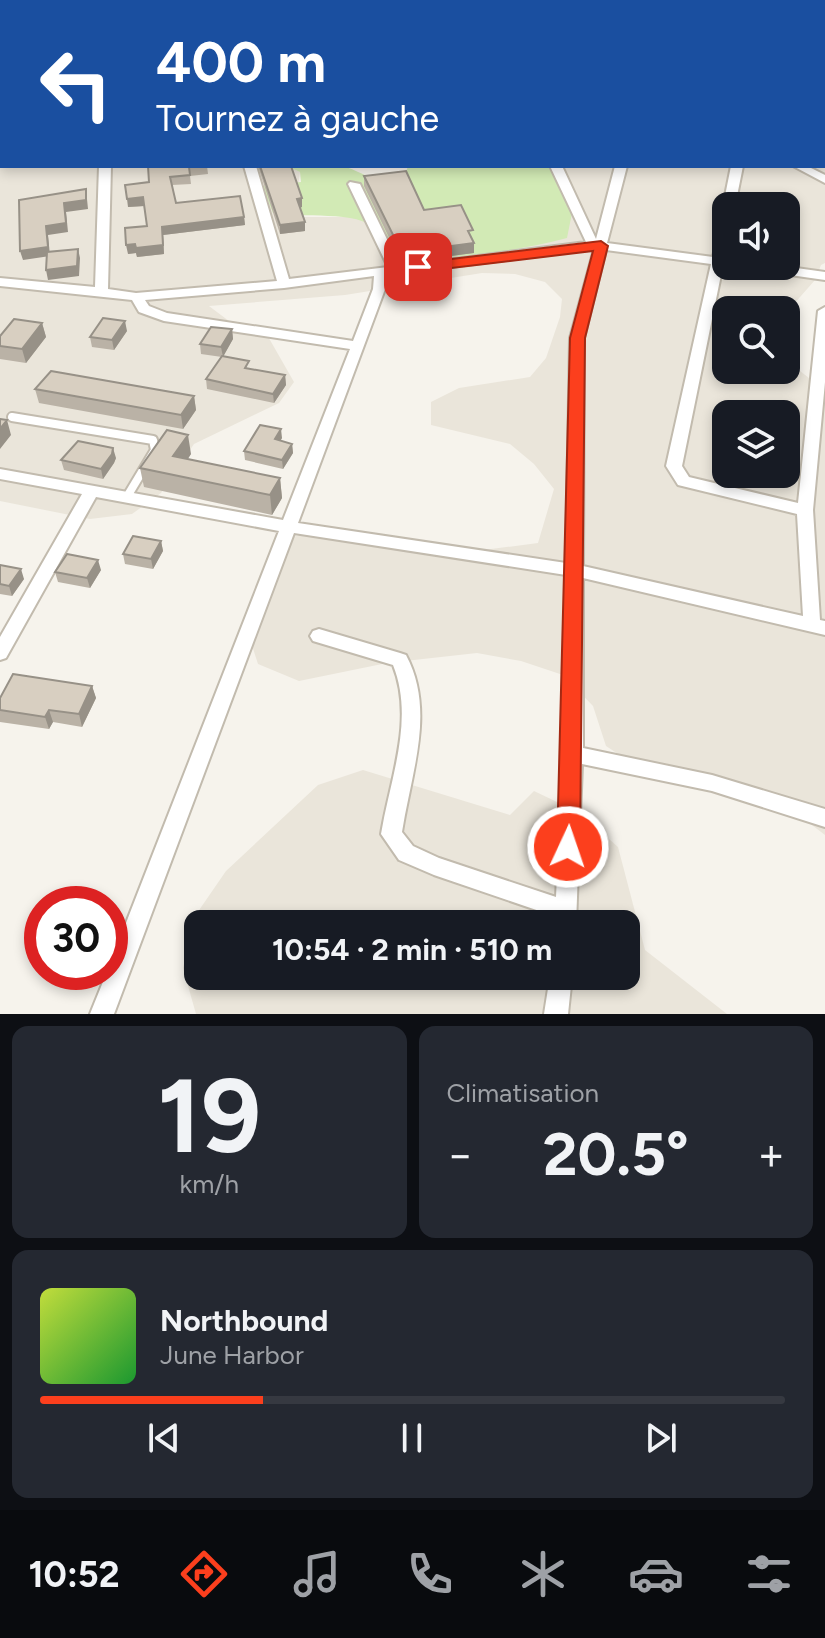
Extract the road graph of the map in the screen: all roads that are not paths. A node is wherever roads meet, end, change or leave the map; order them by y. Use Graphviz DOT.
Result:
graph roads {
  1 [pos="105,168"];
  2 [pos="251,168"];
  3 [pos="557,168"];
  4 [pos="620,168"];
  5 [pos="737,168"];
  6 [pos="803,168"];
  7 [pos="825,180"];
  8 [pos="354,184"];
  9 [pos="732,192"];
  10 [pos="597,245"];
  11 [pos="712,260"];
  12 [pos="388,271"];
  13 [pos="800,272"];
  14 [pos="825,276"];
  15 [pos="718,280"];
  16 [pos="0,282"];
  17 [pos="284,284"];
  18 [pos="101,292"];
  19 [pos="136,297"];
  20 [pos="825,311"];
  21 [pos="358,346"];
  22 [pos="12,417"];
  23 [pos="0,474"];
  24 [pos="93,489"];
  25 [pos="128,495"];
  26 [pos="805,510"];
  27 [pos="290,527"];
  28 [pos="573,570"];
  29 [pos="818,627"];
  30 [pos="319,636"];
  31 [pos="0,653"];
  32 [pos="573,754"];
  33 [pos="825,818"];
  34 [pos="547,910"];
  35 [pos="565,910"];
  36 [pos="559,990"];
  37 [pos="102,1014"];
  38 [pos="556,1014"];
  1 -- 18 [label="street"];
  2 -- 17 [label="street"];
  3 -- 10 [label="street"];
  4 -- 10 [label="street"];
  5 -- 9 [label="street"];
  6 -- 7 [label="street"];
  8 -- 12 [label="street"];
  10 -- 11 [label="street"];
  10 -- 12 [label="street"];
  10 -- 28 [label="street"];
  12 -- 17 [label="street"];
  12 -- 21 [label="street"];
  13 -- 14 [label="street"];
  15 -- 26 [label="street"];
  16 -- 18 [label="street"];
  17 -- 19 [label="street"];
  18 -- 19 [label="street"];
  19 -- 21 [label="street"];
  20 -- 26 [label="street"];
  21 -- 27 [label="street"];
  22 -- 25 [label="lane"];
  23 -- 24 [label="street"];
  24 -- 25 [label="street"];
  24 -- 31 [label="street"];
  25 -- 27 [label="street"];
  26 -- 29 [label="street"];
  27 -- 28 [label="street"];
  27 -- 37 [label="street"];
  28 -- 29 [label="street"];
  28 -- 32 [label="street"];
  30 -- 34 [label="street"];
  32 -- 33 [label="street"];
  32 -- 35 [label="street"];
  36 -- 38 [label="street"];
}
